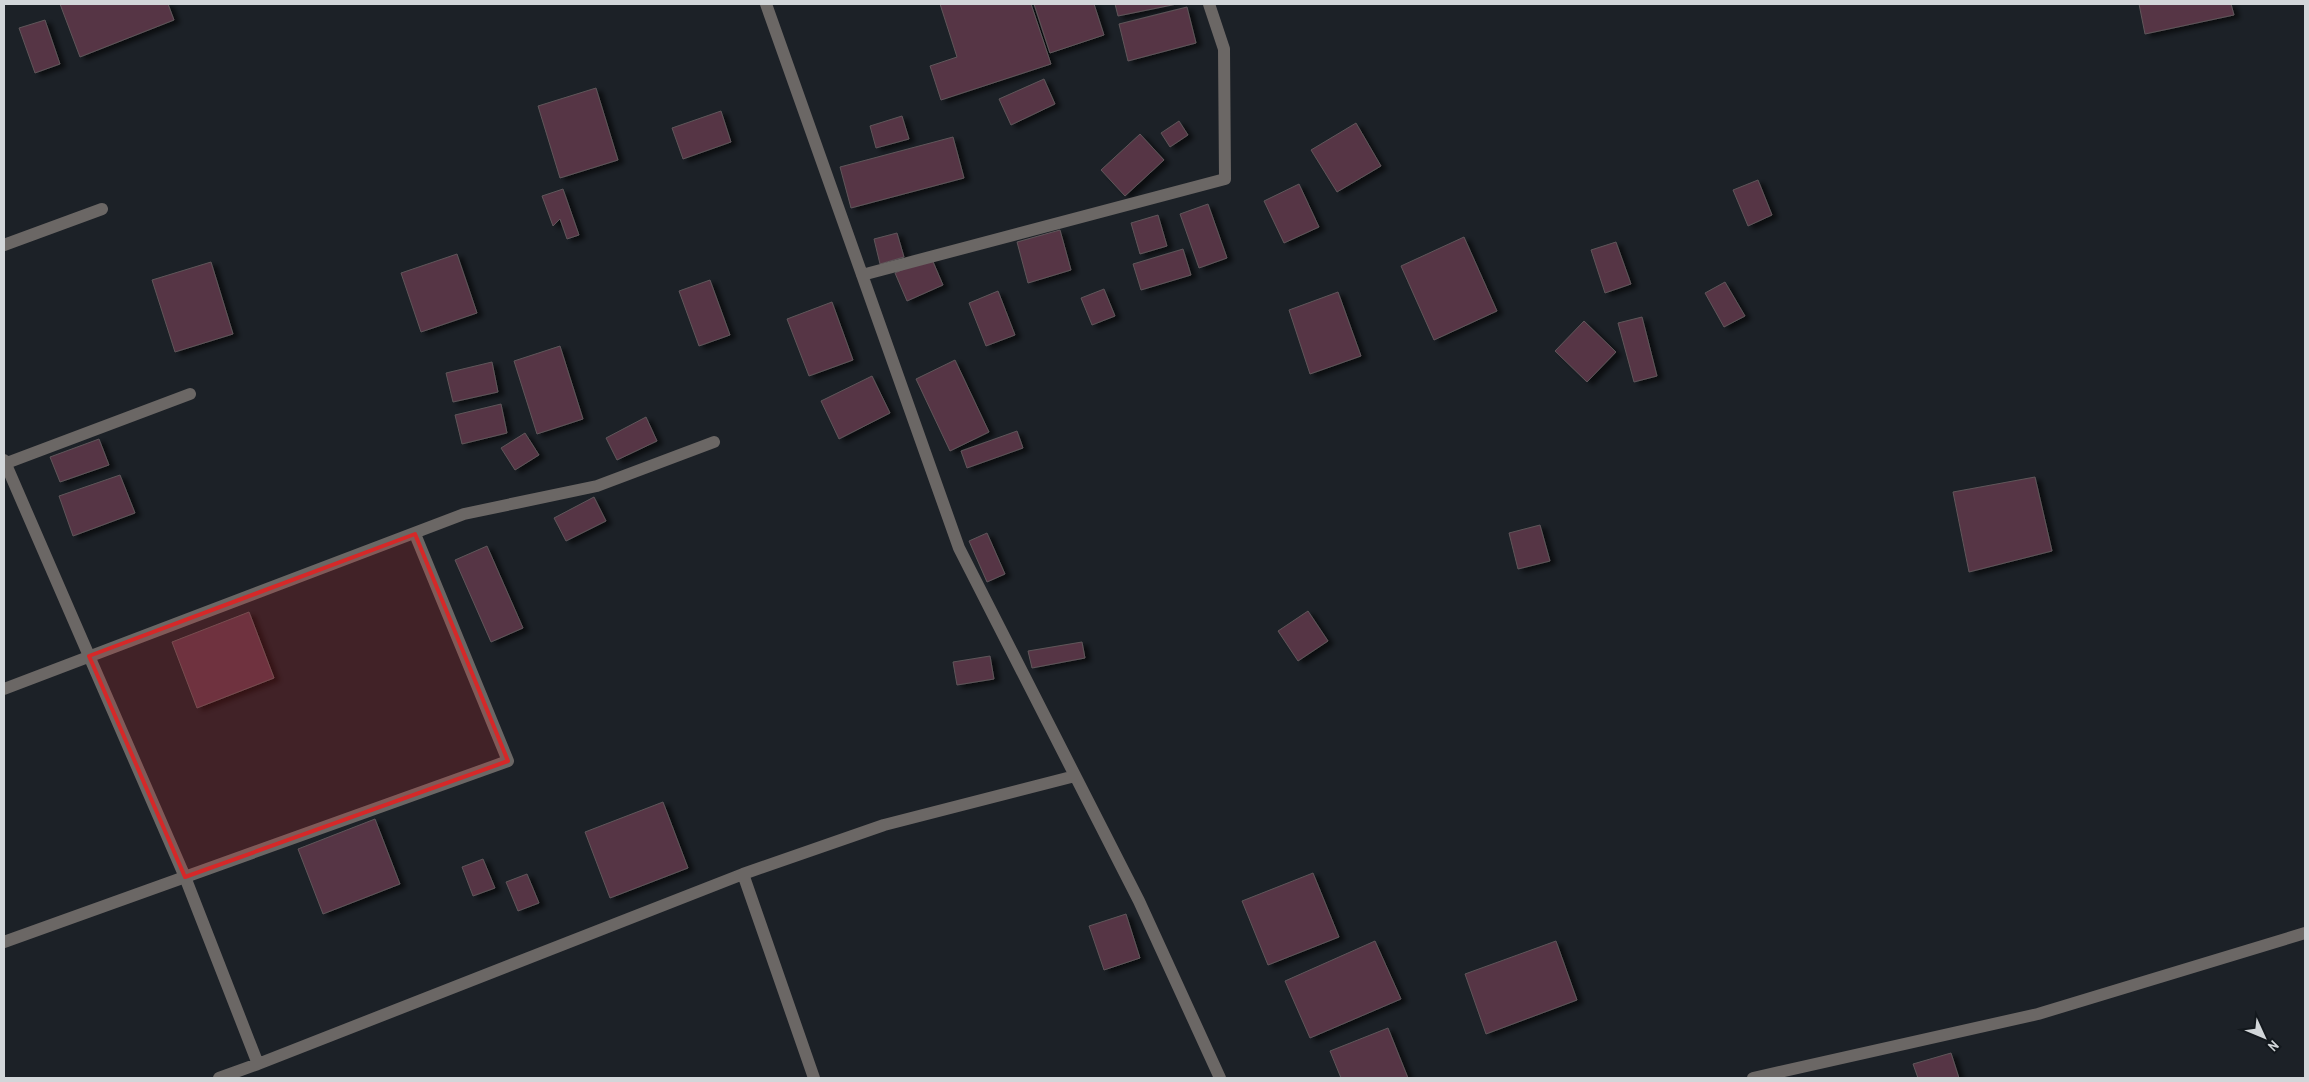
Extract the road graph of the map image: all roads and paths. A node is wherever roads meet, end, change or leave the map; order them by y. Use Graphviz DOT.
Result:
graph roads {
  1 [pos="766,4"];
  2 [pos="1208,4"];
  3 [pos="102,209"];
  4 [pos="4,245"];
  5 [pos="862,275"];
  6 [pos="190,394"];
  7 [pos="714,442"];
  8 [pos="4,462"];
  9 [pos="415,534"];
  10 [pos="89,656"];
  11 [pos="4,688"];
  12 [pos="1075,776"];
  13 [pos="743,874"];
  14 [pos="185,877"];
  15 [pos="2305,933"];
  16 [pos="4,942"];
  17 [pos="258,1064"];
  18 [pos="219,1078"];
  19 [pos="814,1078"];
  20 [pos="1220,1078"];
  21 [pos="1753,1078"];
  1 -- 5 [label="street"];
  2 -- 5 [label="street"];
  3 -- 4 [label="street"];
  5 -- 12 [label="street"];
  6 -- 8 [label="street"];
  7 -- 9 [label="street"];
  8 -- 10 [label="street"];
  9 -- 10 [label="street"];
  9 -- 14 [label="street"];
  10 -- 11 [label="street"];
  10 -- 14 [label="street"];
  12 -- 13 [label="street"];
  12 -- 20 [label="street"];
  13 -- 17 [label="street"];
  13 -- 19 [label="street"];
  14 -- 16 [label="street"];
  14 -- 17 [label="street"];
  15 -- 21 [label="street"];
  17 -- 18 [label="street"];
}
